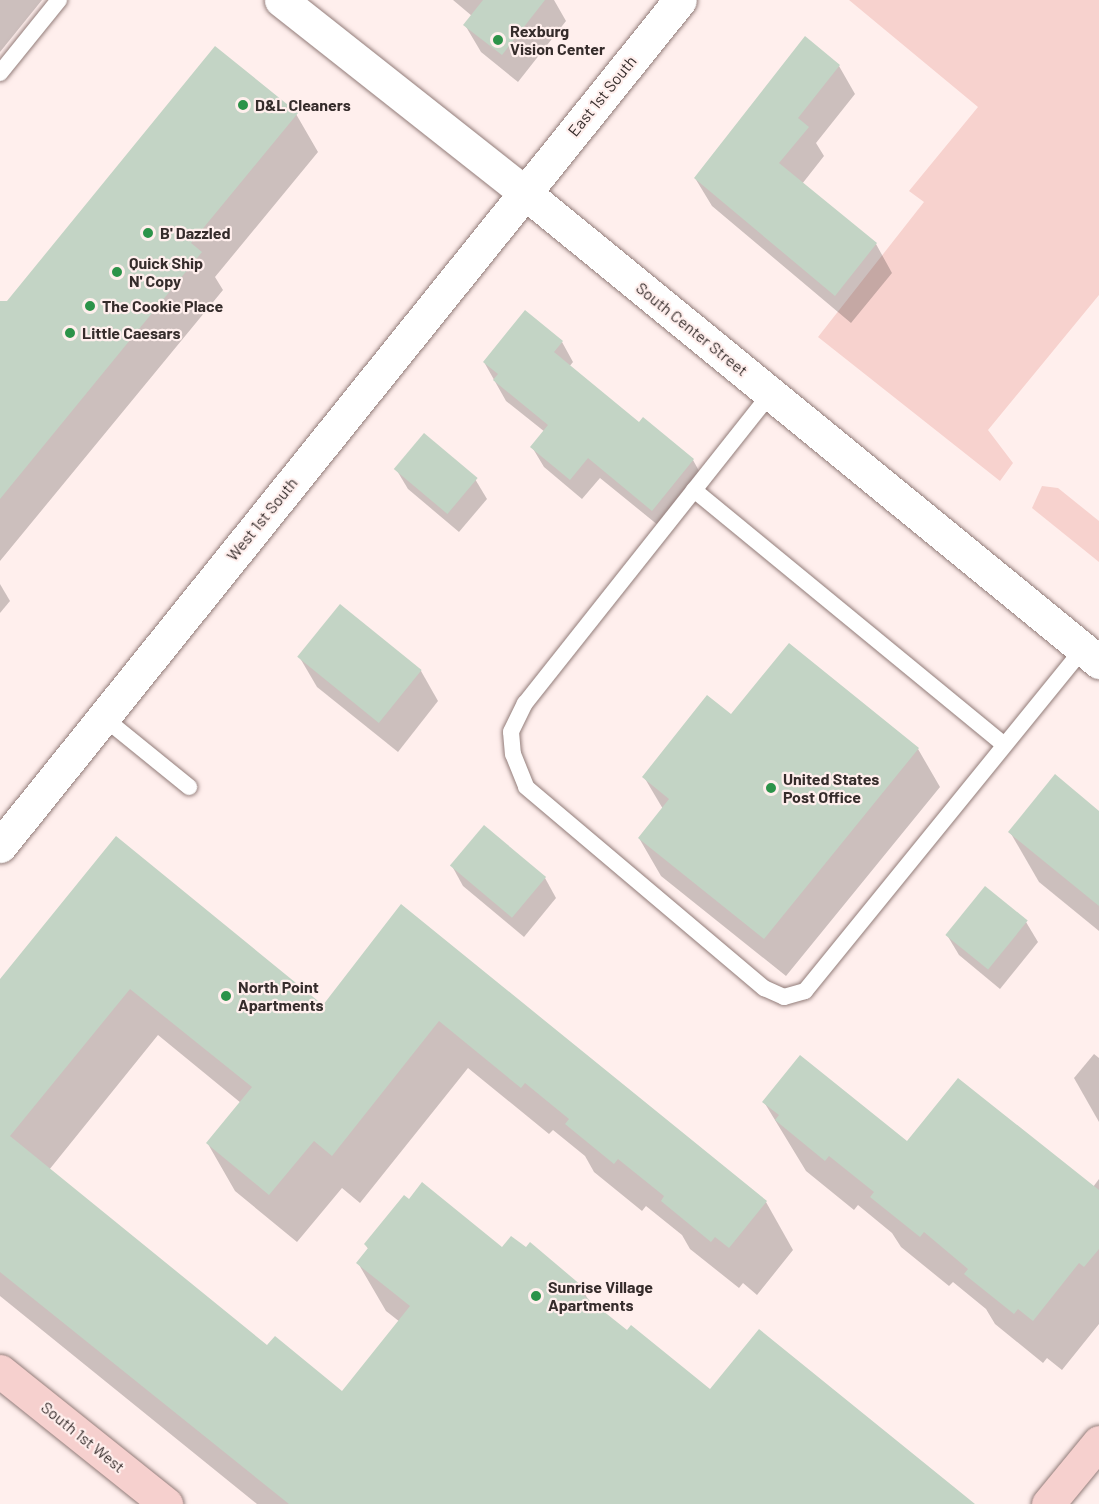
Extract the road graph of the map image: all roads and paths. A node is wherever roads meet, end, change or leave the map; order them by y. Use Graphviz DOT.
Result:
graph roads {
  1 [pos="59,0"];
  2 [pos="281,0"];
  3 [pos="680,0"];
  4 [pos="0,74"];
  5 [pos="525,192"];
  6 [pos="771,393"];
  7 [pos="694,490"];
  8 [pos="1091,655"];
  9 [pos="103,717"];
  10 [pos="1004,746"];
  11 [pos="189,787"];
  12 [pos="0,846"];
  13 [pos="0,1371"];
  14 [pos="1099,1442"];
  15 [pos="166,1504"];
  16 [pos="1048,1504"];
  1 -- 4 [label="lane"];
  2 -- 5 [label="street, South Center Street"];
  3 -- 5 [label="street, East 1st South"];
  5 -- 6 [label="street, South Center Street"];
  5 -- 9 [label="street, West 1st South"];
  6 -- 7 [label="lane"];
  6 -- 8 [label="street, South Center Street"];
  7 -- 10 [label="lane"];
  7 -- 10 [label="lane"];
  8 -- 10 [label="lane"];
  9 -- 11 [label="lane"];
  9 -- 12 [label="street, West 1st South"];
  13 -- 15 [label="street, South 1st West"];
  14 -- 16 [label="street"];
}
